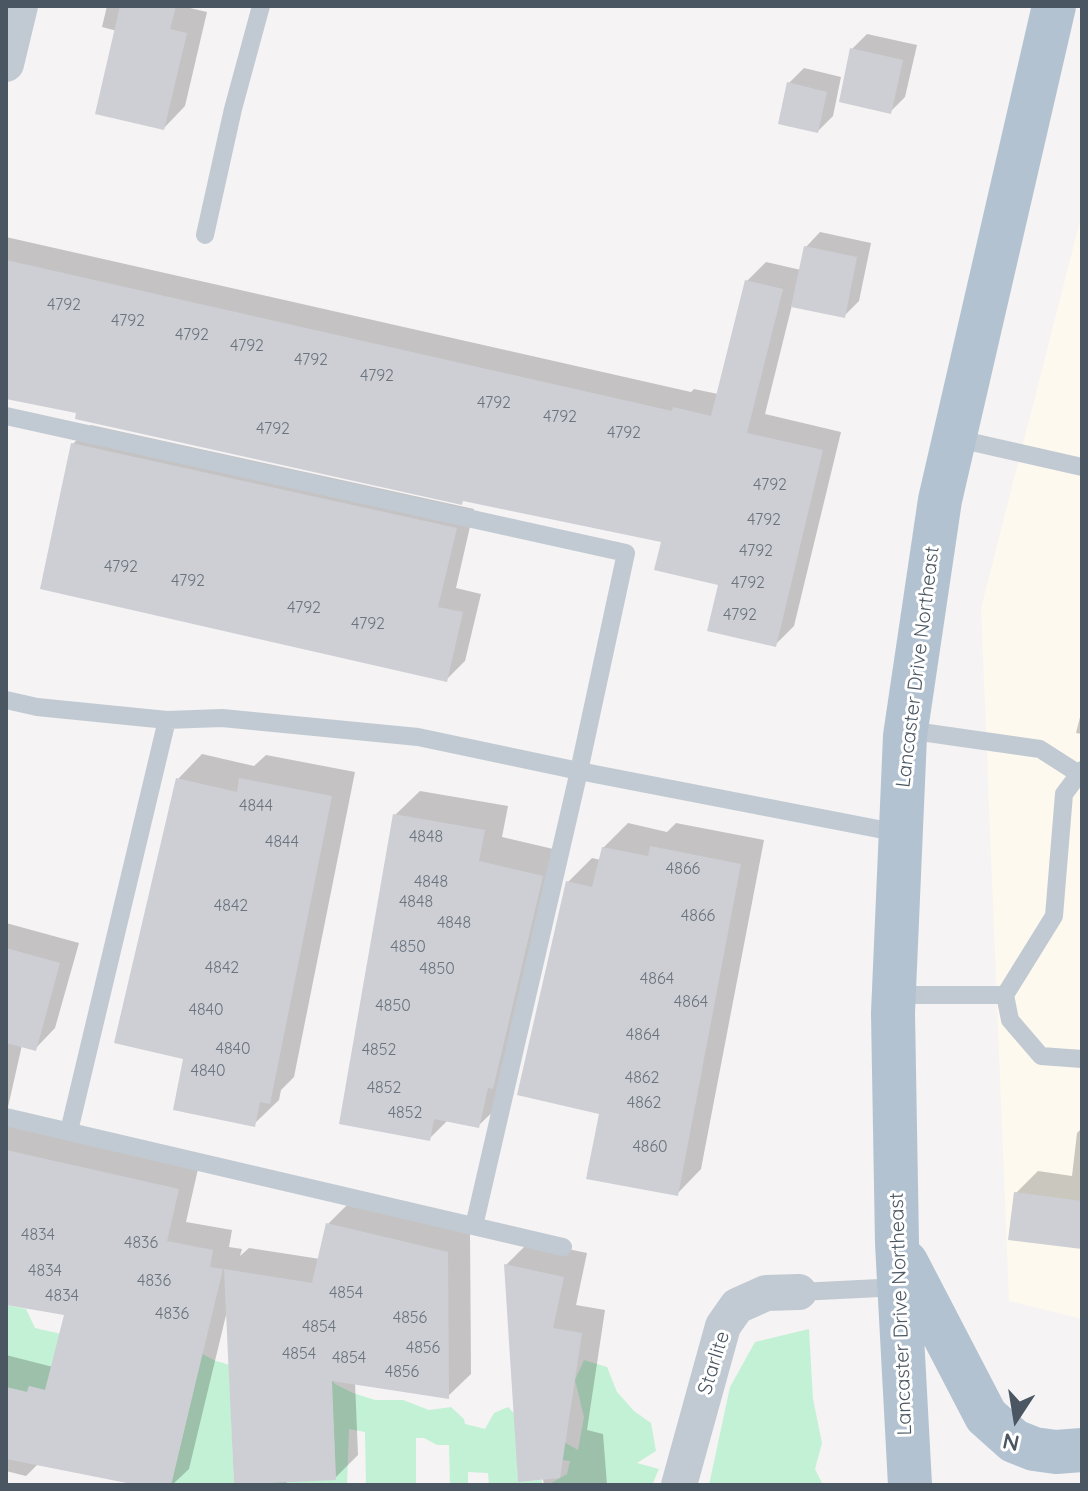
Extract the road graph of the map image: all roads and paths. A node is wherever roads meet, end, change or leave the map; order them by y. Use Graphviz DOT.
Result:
graph roads {
  1 [pos="20,6"];
  2 [pos="261,6"];
  3 [pos="1054,6"];
  4 [pos="6,64"];
  5 [pos="205,235"];
  6 [pos="6,416"];
  7 [pos="954,438"];
  8 [pos="1082,467"];
  9 [pos="6,700"];
  10 [pos="167,720"];
  11 [pos="907,730"];
  12 [pos="579,771"];
  13 [pos="1080,772"];
  14 [pos="899,833"];
  15 [pos="894,995"];
  16 [pos="1005,995"];
  17 [pos="1082,1059"];
  18 [pos="6,1117"];
  19 [pos="69,1131"];
  20 [pos="474,1226"];
  21 [pos="897,1243"];
  22 [pos="563,1247"];
  23 [pos="900,1287"];
  24 [pos="799,1292"];
  25 [pos="1082,1450"];
  26 [pos="679,1485"];
  27 [pos="910,1485"];
  1 -- 4 [label="street"];
  2 -- 5 [label="lane"];
  3 -- 7 [label="main road, Lancaster Drive Northeast"];
  6 -- 12 [label="lane"];
  7 -- 8 [label="lane"];
  7 -- 11 [label="main road, Lancaster Drive Northeast"];
  9 -- 10 [label="lane"];
  10 -- 12 [label="lane"];
  10 -- 19 [label="lane"];
  11 -- 13 [label="lane"];
  11 -- 14 [label="main road, Lancaster Drive Northeast"];
  12 -- 14 [label="lane"];
  12 -- 20 [label="lane"];
  13 -- 16 [label="lane"];
  14 -- 15 [label="main road, Lancaster Drive Northeast"];
  15 -- 16 [label="lane"];
  15 -- 21 [label="main road, Lancaster Drive Northeast"];
  16 -- 17 [label="lane"];
  18 -- 19 [label="lane"];
  19 -- 20 [label="lane"];
  20 -- 22 [label="lane"];
  21 -- 23 [label="main road, Lancaster Drive Northeast"];
  21 -- 25 [label="main road"];
  23 -- 24 [label="lane"];
  23 -- 27 [label="main road, Lancaster Drive Northeast"];
  24 -- 26 [label="street, Starlite"];
}
